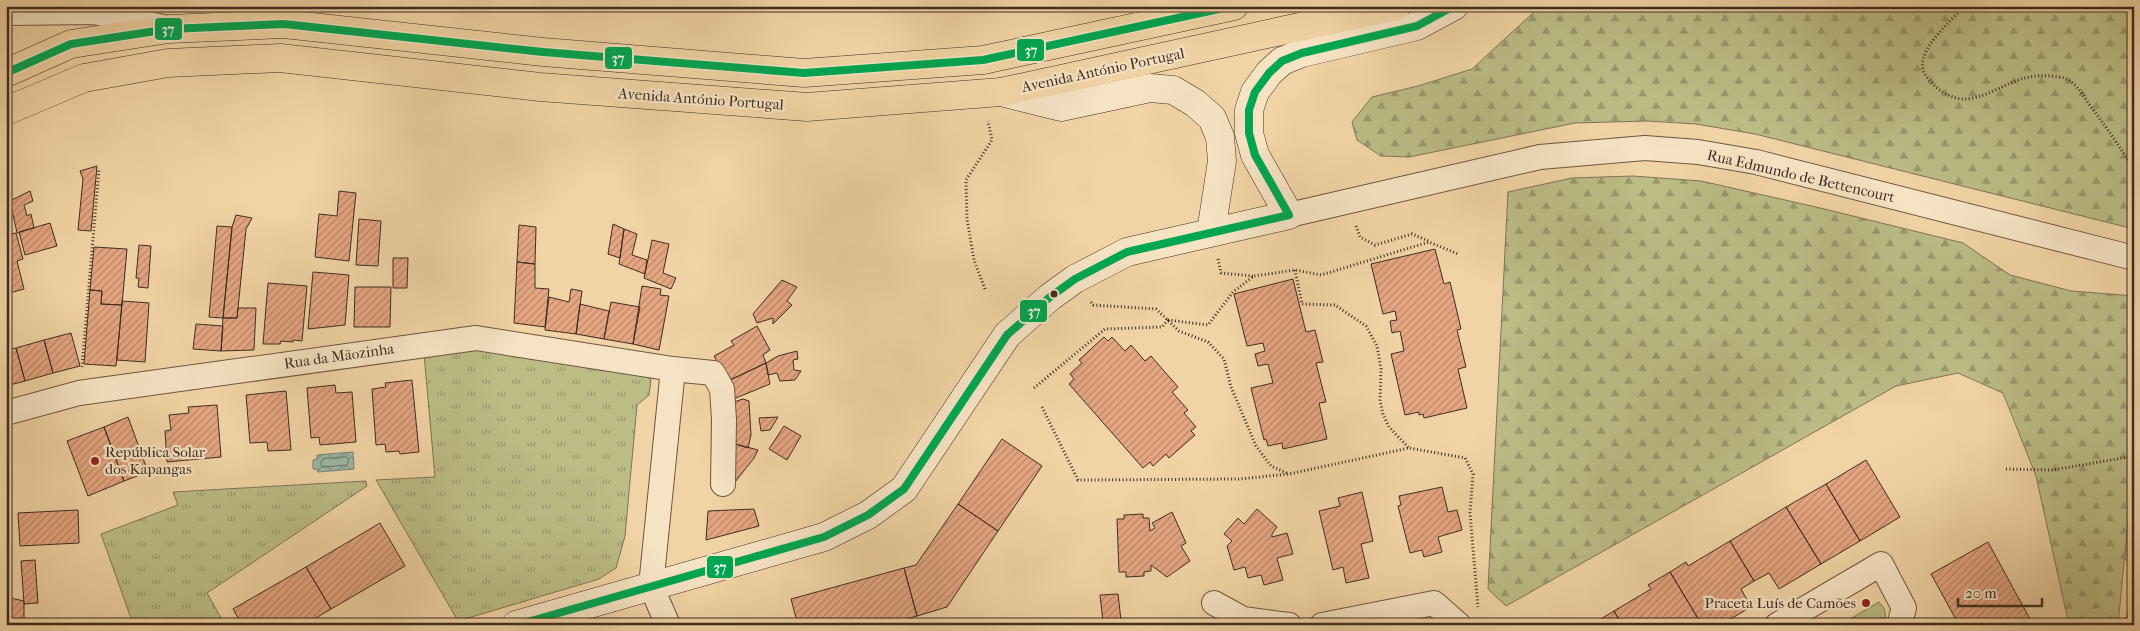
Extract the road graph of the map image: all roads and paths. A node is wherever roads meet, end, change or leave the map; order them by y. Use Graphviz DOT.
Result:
graph roads {
  1 [pos="1234,6"];
  2 [pos="1396,6"];
  3 [pos="1454,6"];
  4 [pos="1966,6"];
  5 [pos="6,13"];
  6 [pos="169,29"];
  7 [pos="6,73"];
  8 [pos="1001,92"];
  9 [pos="6,111"];
  10 [pos="992,140"];
  11 [pos="99,168"];
  12 [pos="2134,172"];
  13 [pos="1348,201"];
  14 [pos="1289,215"];
  15 [pos="1211,232"];
  16 [pos="1430,242"];
  17 [pos="1458,254"];
  18 [pos="2134,258"];
  19 [pos="1295,270"];
  20 [pos="1254,276"];
  21 [pos="1074,279"];
  22 [pos="985,289"];
  23 [pos="1168,320"];
  24 [pos="673,369"];
  25 [pos="1034,388"];
  26 [pos="79,393"];
  27 [pos="1042,407"];
  28 [pos="6,413"];
  29 [pos="1409,448"];
  30 [pos="2134,456"];
  31 [pos="2006,469"];
  32 [pos="1289,474"];
  33 [pos="723,484"];
  34 [pos="652,586"];
  35 [pos="1214,603"];
  36 [pos="1478,608"];
  37 [pos="516,625"];
  38 [pos="668,625"];
  39 [pos="1288,625"];
  40 [pos="1322,625"];
  41 [pos="1459,625"];
  42 [pos="1777,625"];
  43 [pos="1898,625"];
  1 -- 6 [label="main road"];
  2 -- 8 [label="main road, Avenida António Portugal"];
  3 -- 14 [label="street"];
  4 -- 12 [label="path"];
  5 -- 6 [label="street"];
  6 -- 7 [label="main road"];
  8 -- 9 [label="main road, Avenida António Portugal"];
  8 -- 15 [label="street"];
  10 -- 22 [label="path"];
  11 -- 26 [label="path"];
  13 -- 14 [label="street, Rua Edmundo de Bettencourt"];
  13 -- 16 [label="path"];
  13 -- 18 [label="street, Rua Edmundo de Bettencourt"];
  14 -- 15 [label="street"];
  15 -- 20 [label="path"];
  15 -- 21 [label="street"];
  16 -- 17 [label="path"];
  16 -- 19 [label="path"];
  19 -- 20 [label="path"];
  19 -- 29 [label="path"];
  20 -- 23 [label="path"];
  21 -- 23 [label="path"];
  21 -- 34 [label="street"];
  23 -- 25 [label="path"];
  23 -- 32 [label="path"];
  24 -- 26 [label="street, Rua da Mãozinha"];
  24 -- 33 [label="street, Rua da Mãozinha"];
  24 -- 34 [label="street"];
  26 -- 28 [label="street, Rua da Mãozinha"];
  27 -- 32 [label="path"];
  29 -- 32 [label="path"];
  29 -- 36 [label="path"];
  30 -- 31 [label="path"];
  34 -- 37 [label="street"];
  34 -- 38 [label="street"];
  35 -- 39 [label="street"];
  40 -- 41 [label="street"];
  42 -- 43 [label="street"];
}
